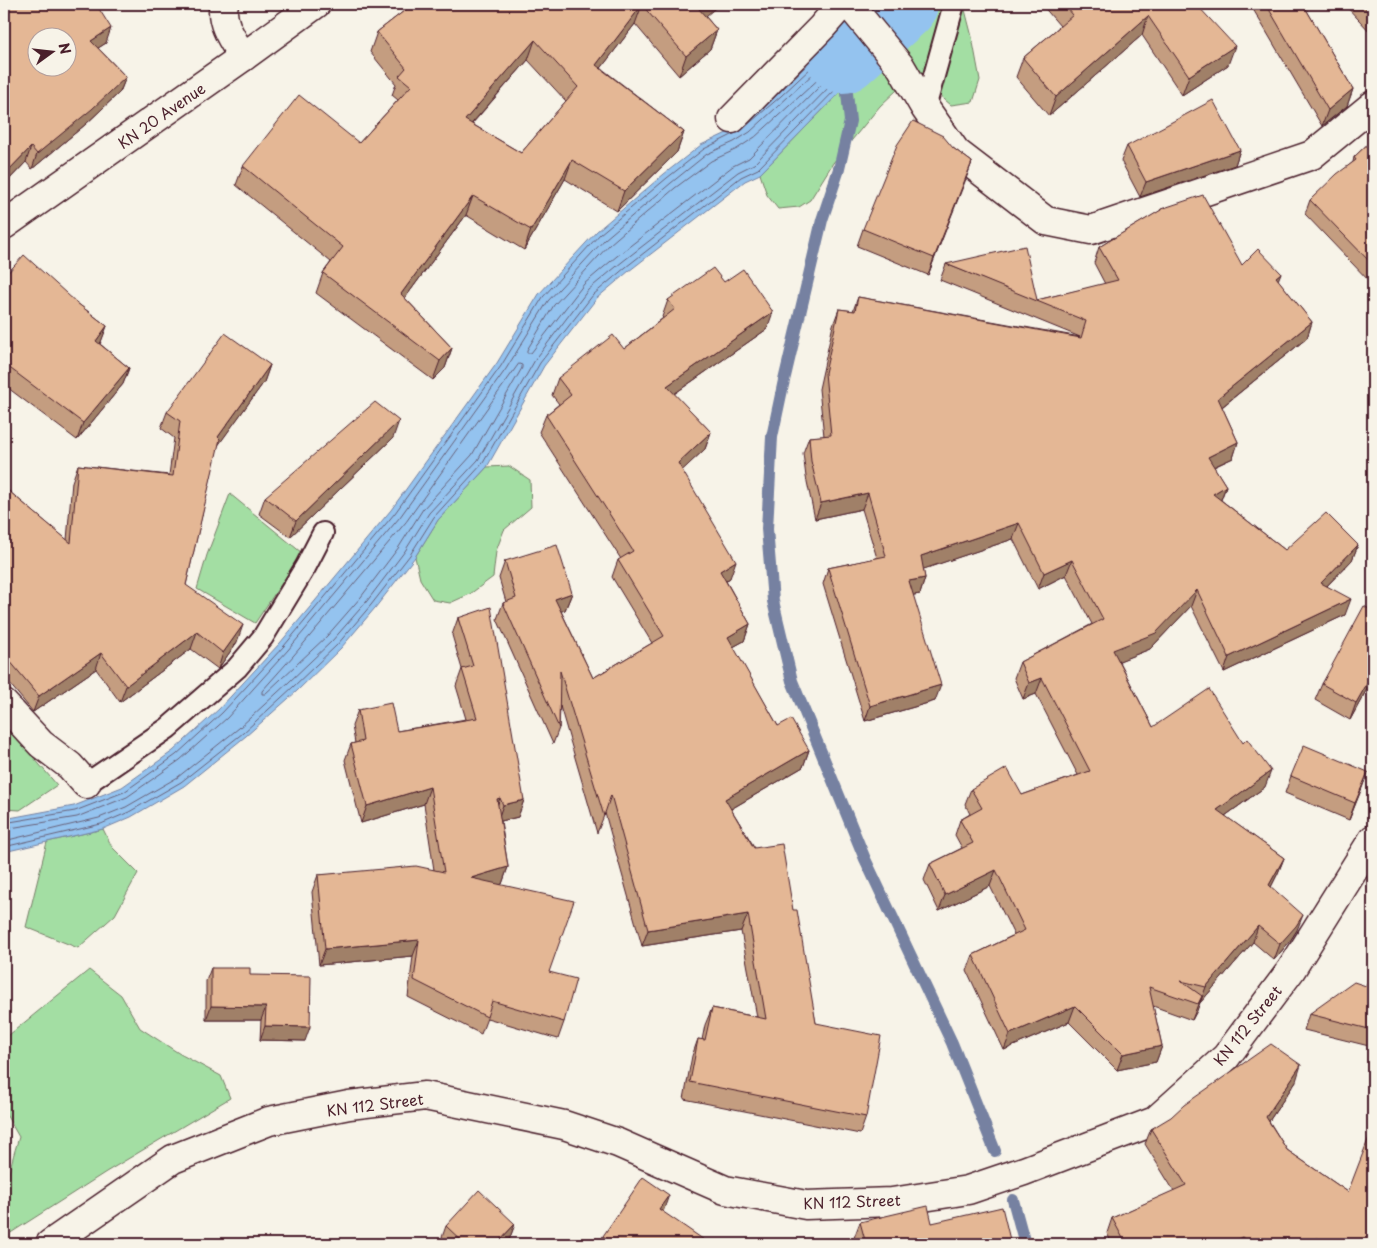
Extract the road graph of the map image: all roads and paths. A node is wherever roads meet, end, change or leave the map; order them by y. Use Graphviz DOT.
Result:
graph roads {
  1 [pos="224,4"];
  2 [pos="316,4"];
  3 [pos="954,4"];
  4 [pos="849,7"];
  5 [pos="243,57"];
  6 [pos="1373,105"];
  7 [pos="925,108"];
  8 [pos="732,119"];
  9 [pos="4,225"];
  10 [pos="322,533"];
  11 [pos="4,704"];
  12 [pos="86,784"];
  13 [pos="1373,840"];
  14 [pos="50,1244"];
  1 -- 5 [label="street"];
  2 -- 5 [label="street, KN 20 Avenue"];
  3 -- 7 [label="lane"];
  4 -- 7 [label="street"];
  4 -- 8 [label="street"];
  5 -- 9 [label="street, KN 20 Avenue"];
  6 -- 7 [label="street"];
  10 -- 12 [label="lane"];
  11 -- 12 [label="street"];
  13 -- 14 [label="street, KN 112 Street"];
}
